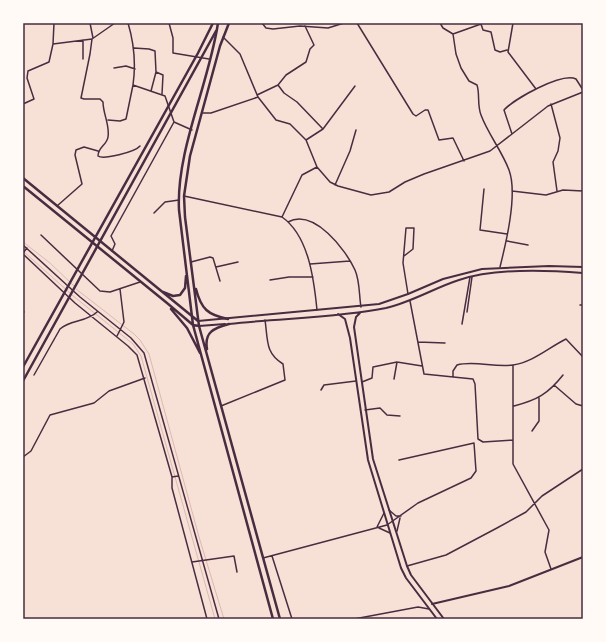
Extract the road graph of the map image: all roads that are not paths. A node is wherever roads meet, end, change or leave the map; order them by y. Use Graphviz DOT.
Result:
graph roads {
  1 [pos="54,23"];
  2 [pos="90,23"];
  3 [pos="115,23"];
  4 [pos="128,23"];
  5 [pos="169,23"];
  6 [pos="213,23"];
  7 [pos="219,23"];
  8 [pos="229,23"];
  9 [pos="262,23"];
  10 [pos="300,23"];
  11 [pos="335,23"];
  12 [pos="344,23"];
  13 [pos="357,23"];
  14 [pos="440,23"];
  15 [pos="513,23"];
  16 [pos="300,26"];
  17 [pos="305,26"];
  18 [pos="335,27"];
  19 [pos="454,34"];
  20 [pos="224,37"];
  21 [pos="92,38"];
  22 [pos="83,40"];
  23 [pos="53,44"];
  24 [pos="134,48"];
  25 [pos="507,50"];
  26 [pos="83,59"];
  27 [pos="211,60"];
  28 [pos="114,68"];
  29 [pos="135,69"];
  30 [pos="156,72"];
  31 [pos="134,85"];
  32 [pos="278,85"];
  33 [pos="355,86"];
  34 [pos="536,89"];
  35 [pos="151,91"];
  36 [pos="583,91"];
  37 [pos="162,94"];
  38 [pos="258,96"];
  39 [pos="23,104"];
  40 [pos="551,104"];
  41 [pos="202,113"];
  42 [pos="108,120"];
  43 [pos="174,122"];
  44 [pos="323,129"];
  45 [pos="192,130"];
  46 [pos="356,130"];
  47 [pos="512,134"];
  48 [pos="306,140"];
  49 [pos="140,146"];
  50 [pos="496,147"];
  51 [pos="98,151"];
  52 [pos="464,161"];
  53 [pos="317,167"];
  54 [pos="23,178"];
  55 [pos="335,185"];
  56 [pos="23,186"];
  57 [pos="484,190"];
  58 [pos="512,191"];
  59 [pos="557,191"];
  60 [pos="583,192"];
  61 [pos="184,196"];
  62 [pos="179,200"];
  63 [pos="57,206"];
  64 [pos="154,214"];
  65 [pos="282,217"];
  66 [pos="288,222"];
  67 [pos="508,234"];
  68 [pos="41,236"];
  69 [pos="507,241"];
  70 [pos="23,245"];
  71 [pos="528,245"];
  72 [pos="26,249"];
  73 [pos="112,252"];
  74 [pos="23,253"];
  75 [pos="404,256"];
  76 [pos="350,261"];
  77 [pos="191,262"];
  78 [pos="238,262"];
  79 [pos="310,264"];
  80 [pos="216,267"];
  81 [pos="500,267"];
  82 [pos="583,267"];
  83 [pos="186,269"];
  84 [pos="583,273"];
  85 [pos="313,277"];
  86 [pos="471,277"];
  87 [pos="270,280"];
  88 [pos="193,281"];
  89 [pos="140,282"];
  90 [pos="220,282"];
  91 [pos="153,285"];
  92 [pos="120,289"];
  93 [pos="408,294"];
  94 [pos="410,300"];
  95 [pos="167,303"];
  96 [pos="580,305"];
  97 [pos="583,305"];
  98 [pos="361,307"];
  99 [pos="317,310"];
  100 [pos="96,312"];
  101 [pos="361,312"];
  102 [pos="466,312"];
  103 [pos="338,314"];
  104 [pos="93,315"];
  105 [pos="192,317"];
  106 [pos="228,319"];
  107 [pos="265,320"];
  108 [pos="198,321"];
  109 [pos="193,324"];
  110 [pos="229,324"];
  111 [pos="462,324"];
  112 [pos="199,326"];
  113 [pos="120,331"];
  114 [pos="117,336"];
  115 [pos="418,342"];
  116 [pos="445,344"];
  117 [pos="358,353"];
  118 [pos="352,354"];
  119 [pos="583,357"];
  120 [pos="208,361"];
  121 [pos="397,362"];
  122 [pos="513,365"];
  123 [pos="23,366"];
  124 [pos="422,366"];
  125 [pos="205,369"];
  126 [pos="34,375"];
  127 [pos="563,375"];
  128 [pos="453,377"];
  129 [pos="145,378"];
  130 [pos="394,379"];
  131 [pos="23,380"];
  132 [pos="356,381"];
  133 [pos="362,382"];
  134 [pos="554,386"];
  135 [pos="321,390"];
  136 [pos="539,398"];
  137 [pos="221,406"];
  138 [pos="514,406"];
  139 [pos="583,406"];
  140 [pos="365,410"];
  141 [pos="400,416"];
  142 [pos="532,431"];
  143 [pos="513,440"];
  144 [pos="23,457"];
  145 [pos="399,460"];
  146 [pos="583,469"];
  147 [pos="178,476"];
  148 [pos="173,477"];
  149 [pos="535,502"];
  150 [pos="388,508"];
  151 [pos="384,513"];
  152 [pos="401,516"];
  153 [pos="392,522"];
  154 [pos="387,525"];
  155 [pos="377,527"];
  156 [pos="390,533"];
  157 [pos="397,536"];
  158 [pos="272,556"];
  159 [pos="583,557"];
  160 [pos="263,558"];
  161 [pos="202,560"];
  162 [pos="192,562"];
  163 [pos="406,566"];
  164 [pos="551,569"];
  165 [pos="237,572"];
  166 [pos="432,604"];
  167 [pos="429,609"];
  168 [pos="207,619"];
  169 [pos="219,619"];
  170 [pos="274,619"];
  171 [pos="280,619"];
  172 [pos="292,619"];
  173 [pos="354,619"];
  174 [pos="437,619"];
  175 [pos="444,619"];
  1 -- 23 [label="street"];
  2 -- 21 [label="street"];
  3 -- 21 [label="street"];
  4 -- 24 [label="street"];
  5 -- 27 [label="street"];
  6 -- 123 [label="main road"];
  7 -- 27 [label="main road"];
  7 -- 131 [label="main road"];
  8 -- 20 [label="main road"];
  9 -- 16 [label="street"];
  10 -- 16 [label="street"];
  11 -- 18 [label="street"];
  12 -- 18 [label="street"];
  13 -- 52 [label="street"];
  14 -- 19 [label="street"];
  15 -- 25 [label="street"];
  16 -- 17 [label="street"];
  17 -- 18 [label="street"];
  17 -- 32 [label="street"];
  19 -- 25 [label="street"];
  19 -- 50 [label="street"];
  20 -- 38 [label="street"];
  20 -- 41 [label="main road"];
  21 -- 22 [label="street"];
  21 -- 42 [label="street"];
  22 -- 23 [label="street"];
  22 -- 26 [label="street"];
  23 -- 39 [label="street"];
  24 -- 29 [label="street"];
  24 -- 30 [label="street"];
  25 -- 34 [label="street"];
  27 -- 45 [label="main road"];
  28 -- 29 [label="street"];
  29 -- 31 [label="street"];
  30 -- 35 [label="street"];
  30 -- 37 [label="street"];
  31 -- 35 [label="street"];
  31 -- 42 [label="street"];
  32 -- 38 [label="street"];
  32 -- 44 [label="street"];
  33 -- 44 [label="street"];
  34 -- 36 [label="street"];
  34 -- 47 [label="street"];
  35 -- 37 [label="street"];
  36 -- 40 [label="street"];
  37 -- 43 [label="street"];
  38 -- 41 [label="street"];
  38 -- 48 [label="street"];
  40 -- 47 [label="street"];
  40 -- 59 [label="street"];
  41 -- 61 [label="main road"];
  42 -- 51 [label="street"];
  43 -- 45 [label="street"];
  43 -- 73 [label="street"];
  44 -- 48 [label="street"];
  45 -- 62 [label="main road"];
  46 -- 55 [label="street"];
  47 -- 50 [label="street"];
  48 -- 53 [label="street"];
  49 -- 51 [label="street"];
  50 -- 52 [label="street"];
  50 -- 58 [label="street"];
  51 -- 63 [label="street"];
  52 -- 55 [label="street"];
  53 -- 55 [label="street"];
  53 -- 65 [label="street"];
  54 -- 63 [label="main road"];
  56 -- 89 [label="main road"];
  57 -- 67 [label="street"];
  58 -- 59 [label="street"];
  58 -- 67 [label="street"];
  59 -- 60 [label="street"];
  61 -- 65 [label="street"];
  61 -- 77 [label="main road"];
  62 -- 64 [label="street"];
  62 -- 83 [label="main road"];
  63 -- 73 [label="main road"];
  65 -- 66 [label="street"];
  66 -- 76 [label="street"];
  66 -- 79 [label="street"];
  67 -- 69 [label="street"];
  68 -- 92 [label="street"];
  69 -- 71 [label="street"];
  69 -- 81 [label="street"];
  70 -- 72 [label="street"];
  72 -- 74 [label="street"];
  72 -- 100 [label="street"];
  73 -- 91 [label="main road"];
  74 -- 104 [label="street"];
  75 -- 75 [label="street"];
  75 -- 93 [label="street"];
  76 -- 79 [label="street"];
  76 -- 98 [label="street"];
  77 -- 80 [label="street"];
  77 -- 88 [label="main road"];
  78 -- 80 [label="street"];
  79 -- 85 [label="street"];
  80 -- 90 [label="street"];
  81 -- 82 [label="main road"];
  81 -- 93 [label="main road"];
  83 -- 91 [label="main road"];
  83 -- 105 [label="main road"];
  84 -- 86 [label="main road"];
  85 -- 87 [label="street"];
  85 -- 99 [label="street"];
  86 -- 94 [label="main road"];
  86 -- 102 [label="street"];
  86 -- 111 [label="street"];
  88 -- 106 [label="main road"];
  88 -- 108 [label="main road"];
  89 -- 92 [label="street"];
  89 -- 95 [label="main road"];
  91 -- 105 [label="main road"];
  92 -- 113 [label="street"];
  93 -- 98 [label="main road"];
  94 -- 101 [label="main road"];
  94 -- 115 [label="street"];
  95 -- 109 [label="main road"];
  95 -- 125 [label="main road"];
  96 -- 97 [label="street"];
  98 -- 99 [label="main road"];
  99 -- 106 [label="main road"];
  100 -- 104 [label="street"];
  100 -- 113 [label="street"];
  101 -- 103 [label="main road"];
  101 -- 117 [label="main road"];
  103 -- 107 [label="main road"];
  103 -- 118 [label="main road"];
  104 -- 114 [label="street"];
  104 -- 126 [label="street"];
  105 -- 108 [label="main road"];
  105 -- 109 [label="main road"];
  106 -- 108 [label="main road"];
  107 -- 110 [label="main road"];
  107 -- 137 [label="street"];
  108 -- 112 [label="main road"];
  109 -- 112 [label="main road"];
  109 -- 125 [label="main road"];
  110 -- 112 [label="main road"];
  110 -- 120 [label="main road"];
  112 -- 120 [label="main road"];
  113 -- 114 [label="street"];
  113 -- 147 [label="street"];
  114 -- 129 [label="street"];
  115 -- 116 [label="street"];
  115 -- 124 [label="street"];
  117 -- 118 [label="main road"];
  117 -- 133 [label="main road"];
  118 -- 132 [label="main road"];
  119 -- 122 [label="street"];
  120 -- 137 [label="main road"];
  121 -- 124 [label="street"];
  121 -- 130 [label="street"];
  121 -- 133 [label="street"];
  122 -- 128 [label="street"];
  122 -- 138 [label="street"];
  124 -- 128 [label="street"];
  125 -- 170 [label="main road"];
  127 -- 134 [label="street"];
  128 -- 143 [label="street"];
  129 -- 144 [label="street"];
  129 -- 148 [label="street"];
  132 -- 135 [label="street"];
  132 -- 151 [label="main road"];
  133 -- 140 [label="main road"];
  134 -- 136 [label="street"];
  134 -- 139 [label="street"];
  136 -- 138 [label="street"];
  136 -- 142 [label="street"];
  137 -- 160 [label="main road"];
  138 -- 143 [label="street"];
  140 -- 141 [label="street"];
  140 -- 150 [label="main road"];
  143 -- 149 [label="street"];
  145 -- 152 [label="street"];
  146 -- 149 [label="street"];
  147 -- 148 [label="street"];
  147 -- 161 [label="street"];
  148 -- 162 [label="street"];
  149 -- 163 [label="street"];
  149 -- 164 [label="street"];
  150 -- 152 [label="street"];
  150 -- 153 [label="main road"];
  151 -- 154 [label="main road"];
  151 -- 155 [label="street"];
  152 -- 153 [label="street"];
  152 -- 157 [label="street"];
  153 -- 154 [label="street"];
  153 -- 157 [label="main road"];
  154 -- 155 [label="street"];
  154 -- 156 [label="main road"];
  155 -- 156 [label="street"];
  155 -- 158 [label="street"];
  156 -- 167 [label="main road"];
  157 -- 163 [label="main road"];
  158 -- 160 [label="street"];
  158 -- 172 [label="street"];
  159 -- 164 [label="main road"];
  160 -- 171 [label="main road"];
  161 -- 162 [label="street"];
  161 -- 165 [label="street"];
  161 -- 169 [label="street"];
  162 -- 168 [label="street"];
  163 -- 166 [label="main road"];
  164 -- 166 [label="main road"];
  166 -- 175 [label="main road"];
  167 -- 173 [label="street"];
  167 -- 174 [label="main road"];
}
